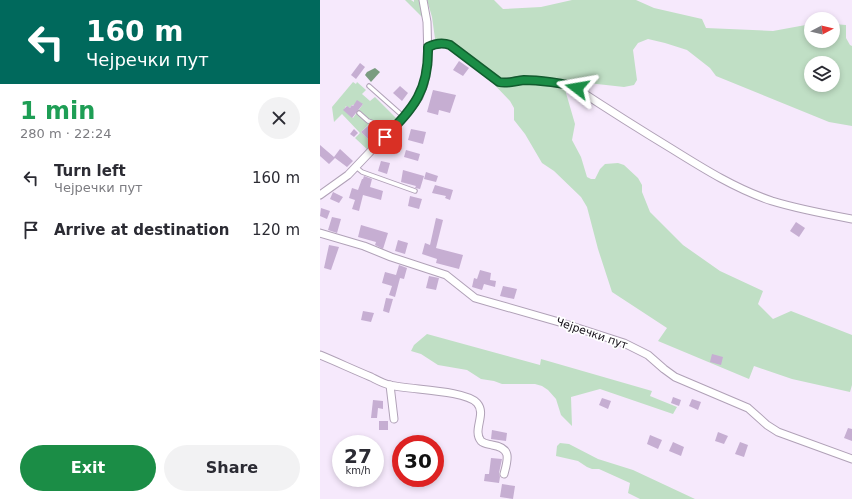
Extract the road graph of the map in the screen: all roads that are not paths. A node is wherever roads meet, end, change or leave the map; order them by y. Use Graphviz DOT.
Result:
graph roads {
  1 [pos="423,0"];
  2 [pos="428,47"];
  3 [pos="369,86"];
  4 [pos="359,113"];
  5 [pos="404,117"];
  6 [pos="385,137"];
  7 [pos="356,167"];
  8 [pos="414,191"];
  9 [pos="320,195"];
  10 [pos="852,219"];
  11 [pos="320,233"];
  12 [pos="320,355"];
  13 [pos="390,385"];
  14 [pos="394,419"];
  15 [pos="852,459"];
  16 [pos="504,474"];
  1 -- 2 [label="street"];
  2 -- 5 [label="street"];
  2 -- 10 [label="street"];
  3 -- 5 [label="lane"];
  4 -- 6 [label="lane"];
  5 -- 6 [label="street"];
  6 -- 7 [label="street"];
  7 -- 8 [label="lane"];
  7 -- 9 [label="street"];
  11 -- 15 [label="street, Чејречки пут"];
  12 -- 13 [label="street"];
  13 -- 14 [label="street"];
  13 -- 16 [label="street"];
}
